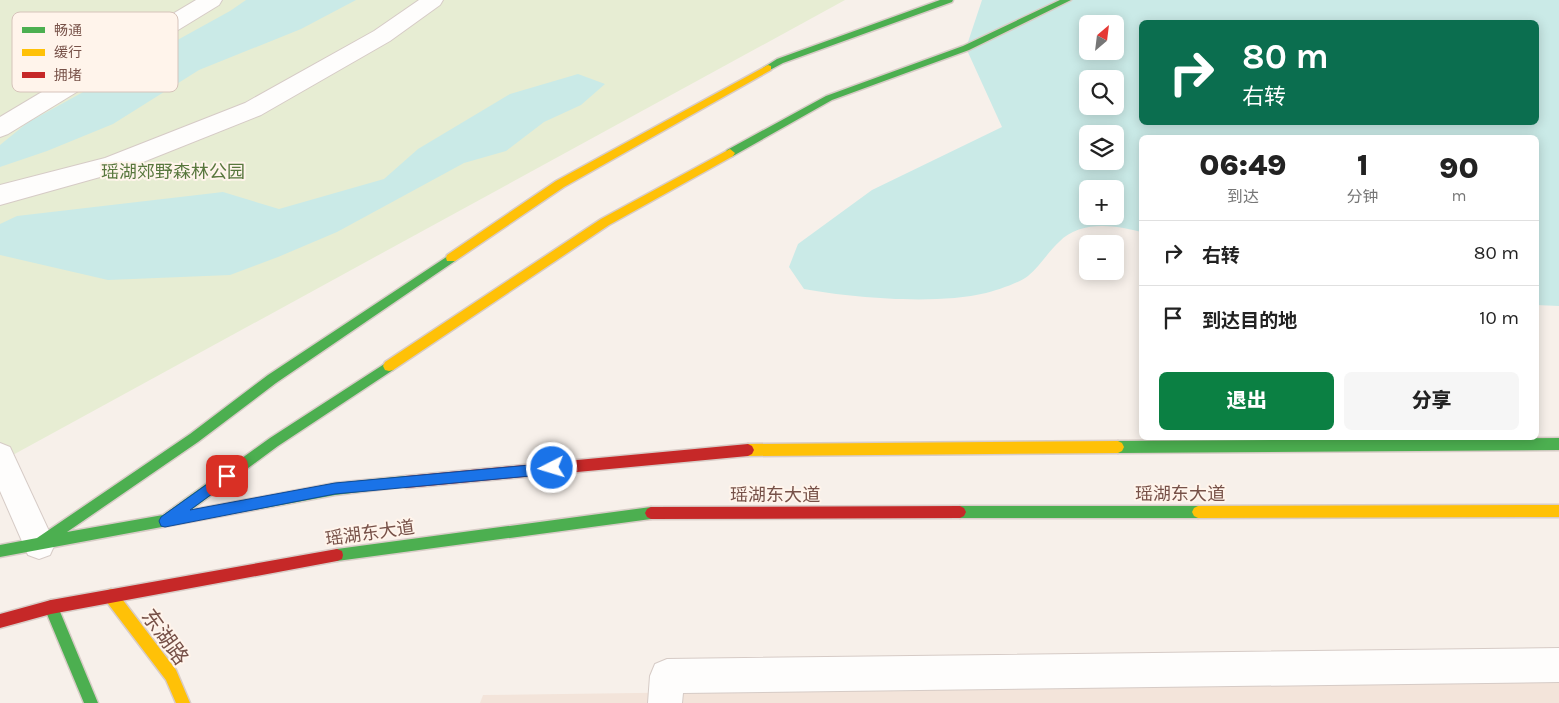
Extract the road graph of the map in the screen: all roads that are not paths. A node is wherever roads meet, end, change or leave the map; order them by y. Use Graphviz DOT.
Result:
graph roads {
  1 [pos="212,0"];
  2 [pos="433,0"];
  3 [pos="949,0"];
  4 [pos="1067,0"];
  5 [pos="178,21"];
  6 [pos="60,92"];
  7 [pos="0,128"];
  8 [pos="0,194"];
  9 [pos="1559,444"];
  10 [pos="0,457"];
  11 [pos="1559,510"];
  12 [pos="165,521"];
  13 [pos="38,544"];
  14 [pos="0,551"];
  15 [pos="111,596"];
  16 [pos="51,607"];
  17 [pos="0,622"];
  18 [pos="1559,665"];
  19 [pos="91,703"];
  20 [pos="183,703"];
  21 [pos="665,703"];
  1 -- 5 [label="street"];
  2 -- 8 [label="street"];
  3 -- 13 [label="main road"];
  4 -- 12 [label="main road"];
  6 -- 7 [label="street"];
  9 -- 12 [label="main road"];
  10 -- 13 [label="street"];
  11 -- 15 [label="main road, 瑶湖东大道"];
  12 -- 13 [label="main road"];
  13 -- 14 [label="main road"];
  15 -- 16 [label="main road, 瑶湖东大道"];
  15 -- 20 [label="main road, 东湖路"];
  16 -- 17 [label="main road, 瑶湖东大道"];
  16 -- 19 [label="main road"];
  18 -- 21 [label="street"];
}
